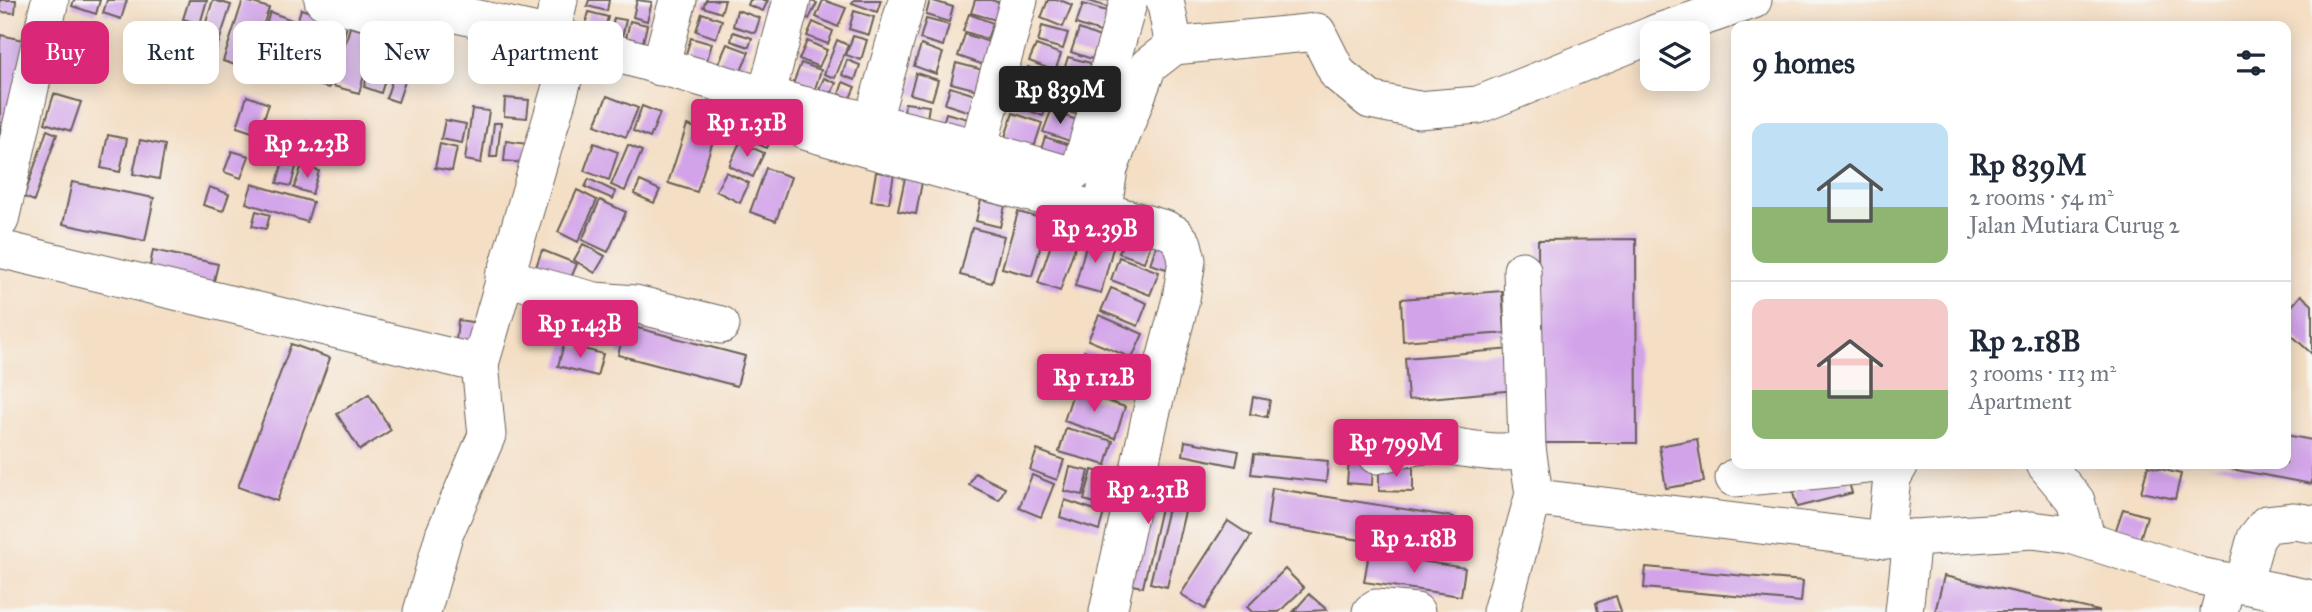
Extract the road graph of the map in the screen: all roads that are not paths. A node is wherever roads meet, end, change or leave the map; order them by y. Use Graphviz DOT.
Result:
graph roads {
  1 [pos="50,0"];
  2 [pos="323,0"];
  3 [pos="393,0"];
  4 [pos="559,0"];
  5 [pos="678,0"];
  6 [pos="792,0"];
  7 [pos="907,0"];
  8 [pos="1019,0"];
  9 [pos="1129,0"];
  10 [pos="1165,0"];
  11 [pos="1753,0"];
  12 [pos="454,6"];
  13 [pos="1317,16"];
  14 [pos="490,21"];
  15 [pos="559,21"];
  16 [pos="1692,21"];
  17 [pos="468,31"];
  18 [pos="1640,40"];
  19 [pos="1174,46"];
  20 [pos="623,61"];
  21 [pos="660,67"];
  22 [pos="623,70"];
  23 [pos="551,84"];
  24 [pos="766,96"];
  25 [pos="872,123"];
  26 [pos="978,148"];
  27 [pos="1105,212"];
  28 [pos="0,220"];
  29 [pos="0,249"];
  30 [pos="1522,270"];
  31 [pos="504,277"];
  32 [pos="721,325"];
  33 [pos="480,364"];
  34 [pos="1527,448"];
  35 [pos="1376,456"];
  36 [pos="1783,469"];
  37 [pos="1896,469"];
  38 [pos="2049,469"];
  39 [pos="1734,478"];
  40 [pos="1534,495"];
  41 [pos="2312,524"];
  42 [pos="1898,539"];
  43 [pos="2087,540"];
  44 [pos="2229,593"];
  45 [pos="2312,599"];
  46 [pos="422,612"];
  47 [pos="1108,612"];
  48 [pos="1371,612"];
  49 [pos="1416,612"];
  50 [pos="1501,612"];
  51 [pos="1904,612"];
  1 -- 28 [label="street"];
  2 -- 17 [label="street"];
  3 -- 12 [label="street"];
  4 -- 15 [label="street"];
  5 -- 21 [label="street"];
  6 -- 24 [label="street"];
  7 -- 25 [label="street"];
  8 -- 26 [label="street"];
  9 -- 26 [label="street"];
  10 -- 19 [label="street"];
  11 -- 16 [label="street"];
  12 -- 14 [label="street"];
  13 -- 18 [label="street"];
  13 -- 19 [label="street"];
  19 -- 27 [label="street"];
  20 -- 21 [label="street"];
  21 -- 24 [label="street"];
  22 -- 27 [label="street"];
  23 -- 31 [label="street"];
  24 -- 25 [label="street"];
  25 -- 26 [label="street"];
  27 -- 47 [label="street"];
  29 -- 33 [label="street"];
  30 -- 34 [label="street"];
  31 -- 32 [label="street"];
  31 -- 33 [label="street"];
  33 -- 46 [label="street"];
  34 -- 35 [label="street"];
  34 -- 40 [label="street"];
  36 -- 39 [label="street"];
  37 -- 42 [label="street"];
  38 -- 43 [label="street"];
  40 -- 42 [label="street"];
  40 -- 50 [label="street"];
  41 -- 44 [label="street"];
  42 -- 43 [label="street"];
  42 -- 51 [label="street"];
  43 -- 44 [label="street"];
  44 -- 45 [label="street"];
  48 -- 49 [label="street"];
}
